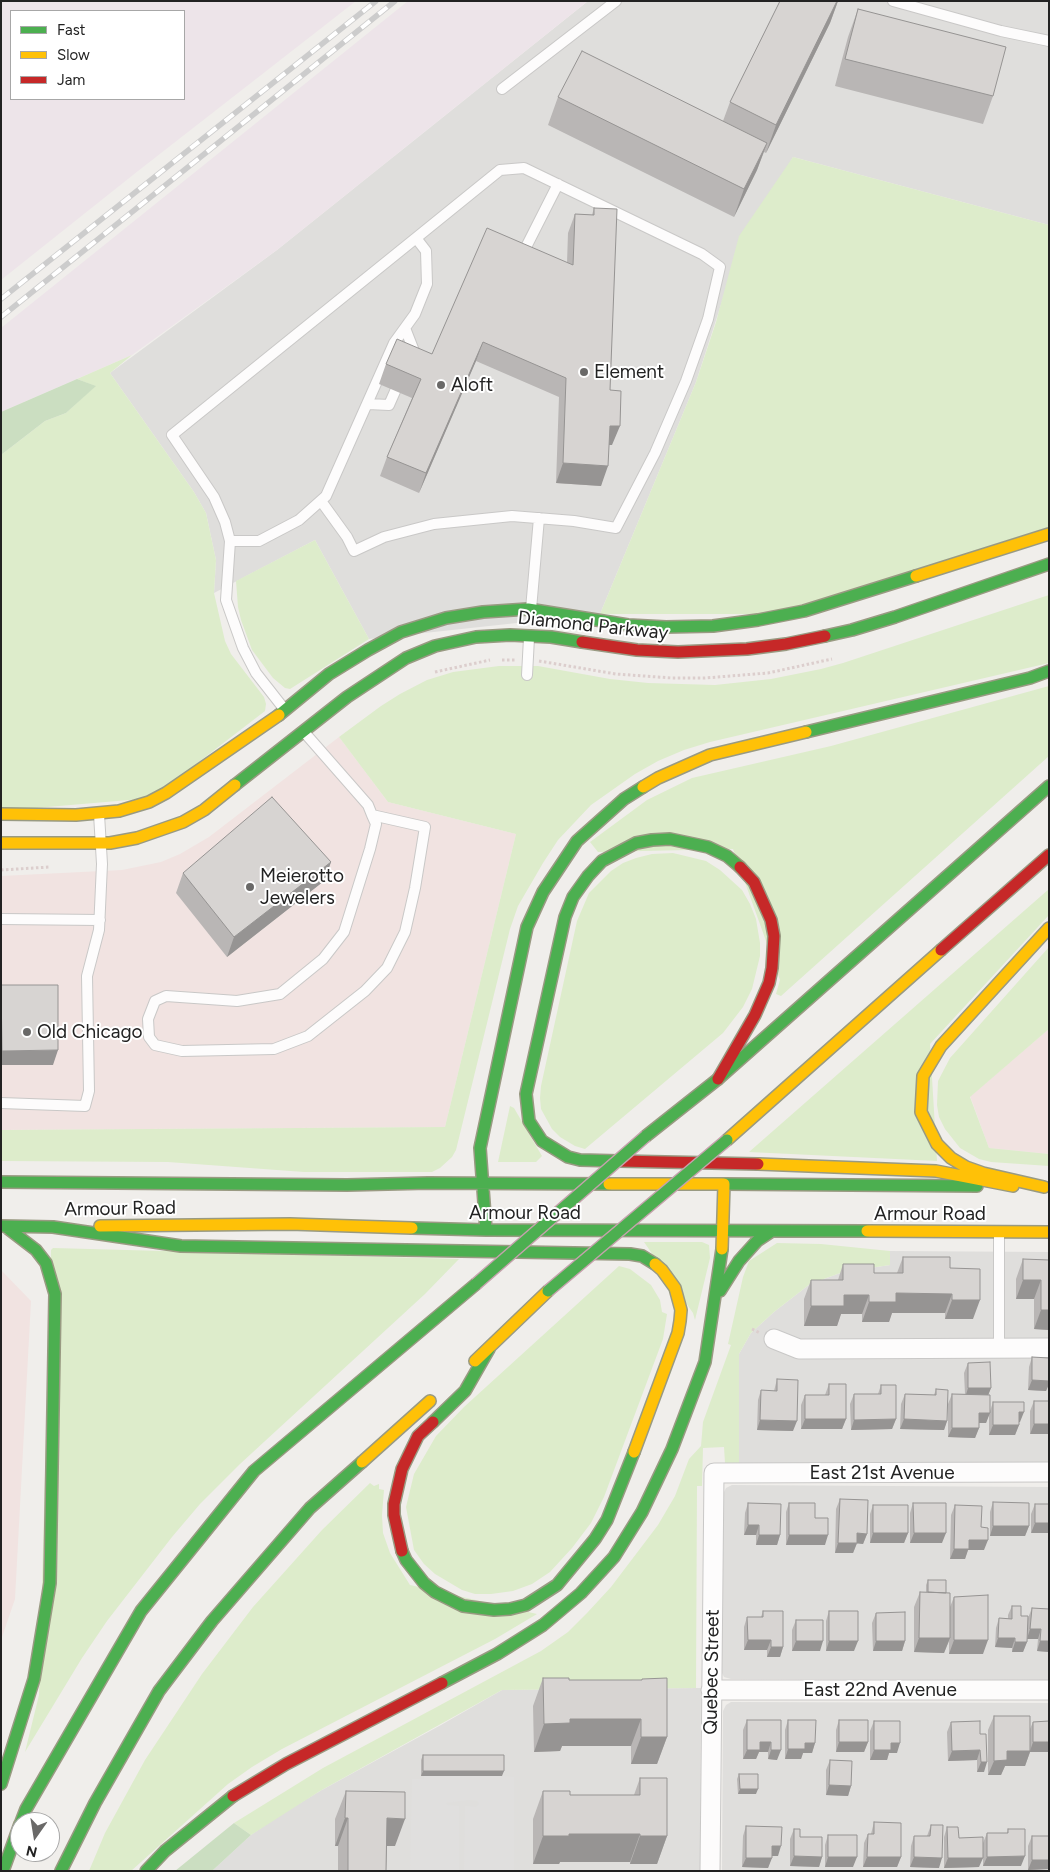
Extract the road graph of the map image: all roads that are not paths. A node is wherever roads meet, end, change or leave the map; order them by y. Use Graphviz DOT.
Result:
graph roads {
  1 [pos="616,1"];
  2 [pos="893,1"];
  3 [pos="1049,40"];
  4 [pos="502,89"];
  5 [pos="558,184"];
  6 [pos="416,238"];
  7 [pos="521,257"];
  8 [pos="405,328"];
  9 [pos="368,404"];
  10 [pos="321,501"];
  11 [pos="539,518"];
  12 [pos="1049,534"];
  13 [pos="230,541"];
  14 [pos="1049,564"];
  15 [pos="530,622"];
  16 [pos="1049,671"];
  17 [pos="527,675"];
  18 [pos="294,721"];
  19 [pos="1049,786"];
  20 [pos="99,813"];
  21 [pos="1,814"];
  22 [pos="372,815"];
  23 [pos="1,842"];
  24 [pos="101,843"];
  25 [pos="1049,855"];
  26 [pos="1,919"];
  27 [pos="100,920"];
  28 [pos="1049,928"];
  29 [pos="718,1079"];
  30 [pos="1,1103"];
  31 [pos="1,1182"];
  32 [pos="484,1184"];
  33 [pos="724,1184"];
  34 [pos="1013,1186"];
  35 [pos="1046,1187"];
  36 [pos="4,1226"];
  37 [pos="53,1227"];
  38 [pos="486,1230"];
  39 [pos="724,1231"];
  40 [pos="772,1231"];
  41 [pos="999,1232"];
  42 [pos="1049,1232"];
  43 [pos="716,1299"];
  44 [pos="774,1339"];
  45 [pos="999,1348"];
  46 [pos="1049,1348"];
  47 [pos="489,1349"];
  48 [pos="459,1375"];
  49 [pos="437,1395"];
  50 [pos="1049,1472"];
  51 [pos="714,1473"];
  52 [pos="711,1690"];
  53 [pos="1049,1690"];
  54 [pos="1,1784"];
  55 [pos="25,1812"];
  56 [pos="10,1851"];
  57 [pos="3,1871"];
  58 [pos="61,1871"];
  59 [pos="146,1871"];
  60 [pos="710,1871"];
  1 -- 4 [label="lane"];
  2 -- 3 [label="lane"];
  5 -- 6 [label="lane"];
  5 -- 7 [label="lane"];
  5 -- 11 [label="lane"];
  6 -- 8 [label="lane"];
  6 -- 13 [label="lane"];
  8 -- 9 [label="lane"];
  8 -- 9 [label="lane"];
  9 -- 10 [label="lane"];
  10 -- 11 [label="lane"];
  10 -- 13 [label="lane"];
  11 -- 15 [label="lane"];
  12 -- 15 [label="main road, Diamond Parkway"];
  13 -- 18 [label="lane"];
  14 -- 15 [label="main road, Diamond Parkway"];
  15 -- 17 [label="lane"];
  15 -- 18 [label="main road, Diamond Parkway"];
  15 -- 18 [label="main road, Diamond Parkway"];
  16 -- 32 [label="main road"];
  18 -- 20 [label="main road, Diamond Parkway"];
  18 -- 22 [label="lane"];
  18 -- 24 [label="main road, Diamond Parkway"];
  19 -- 29 [label="main road"];
  20 -- 21 [label="main road, Diamond Parkway"];
  20 -- 24 [label="lane"];
  22 -- 22 [label="lane"];
  23 -- 24 [label="main road, Diamond Parkway"];
  24 -- 27 [label="lane"];
  25 -- 47 [label="main road, bridge"];
  26 -- 27 [label="lane"];
  27 -- 30 [label="lane"];
  28 -- 35 [label="main road"];
  29 -- 34 [label="main road"];
  29 -- 55 [label="main road, bridge"];
  31 -- 32 [label="main road, Armour Road"];
  32 -- 33 [label="main road, Armour Road"];
  32 -- 38 [label="main road"];
  33 -- 34 [label="main road, Armour Road"];
  33 -- 39 [label="main road"];
  34 -- 35 [label="main road, Armour Road"];
  36 -- 37 [label="main road, Armour Road"];
  36 -- 54 [label="main road"];
  37 -- 38 [label="main road, Armour Road"];
  37 -- 47 [label="main road"];
  38 -- 39 [label="main road, Armour Road"];
  39 -- 40 [label="main road, Armour Road"];
  39 -- 43 [label="main road"];
  40 -- 41 [label="main road, Armour Road"];
  40 -- 43 [label="main road"];
  41 -- 42 [label="main road, Armour Road"];
  41 -- 45 [label="lane"];
  43 -- 59 [label="main road"];
  44 -- 45 [label="street"];
  45 -- 46 [label="street"];
  47 -- 48 [label="main road"];
  49 -- 58 [label="main road"];
  50 -- 51 [label="street, East 21st Avenue"];
  51 -- 52 [label="street, Quebec Street"];
  52 -- 53 [label="street, East 22nd Avenue"];
  52 -- 60 [label="street, Quebec Street"];
  56 -- 57 [label="main road"];
}
